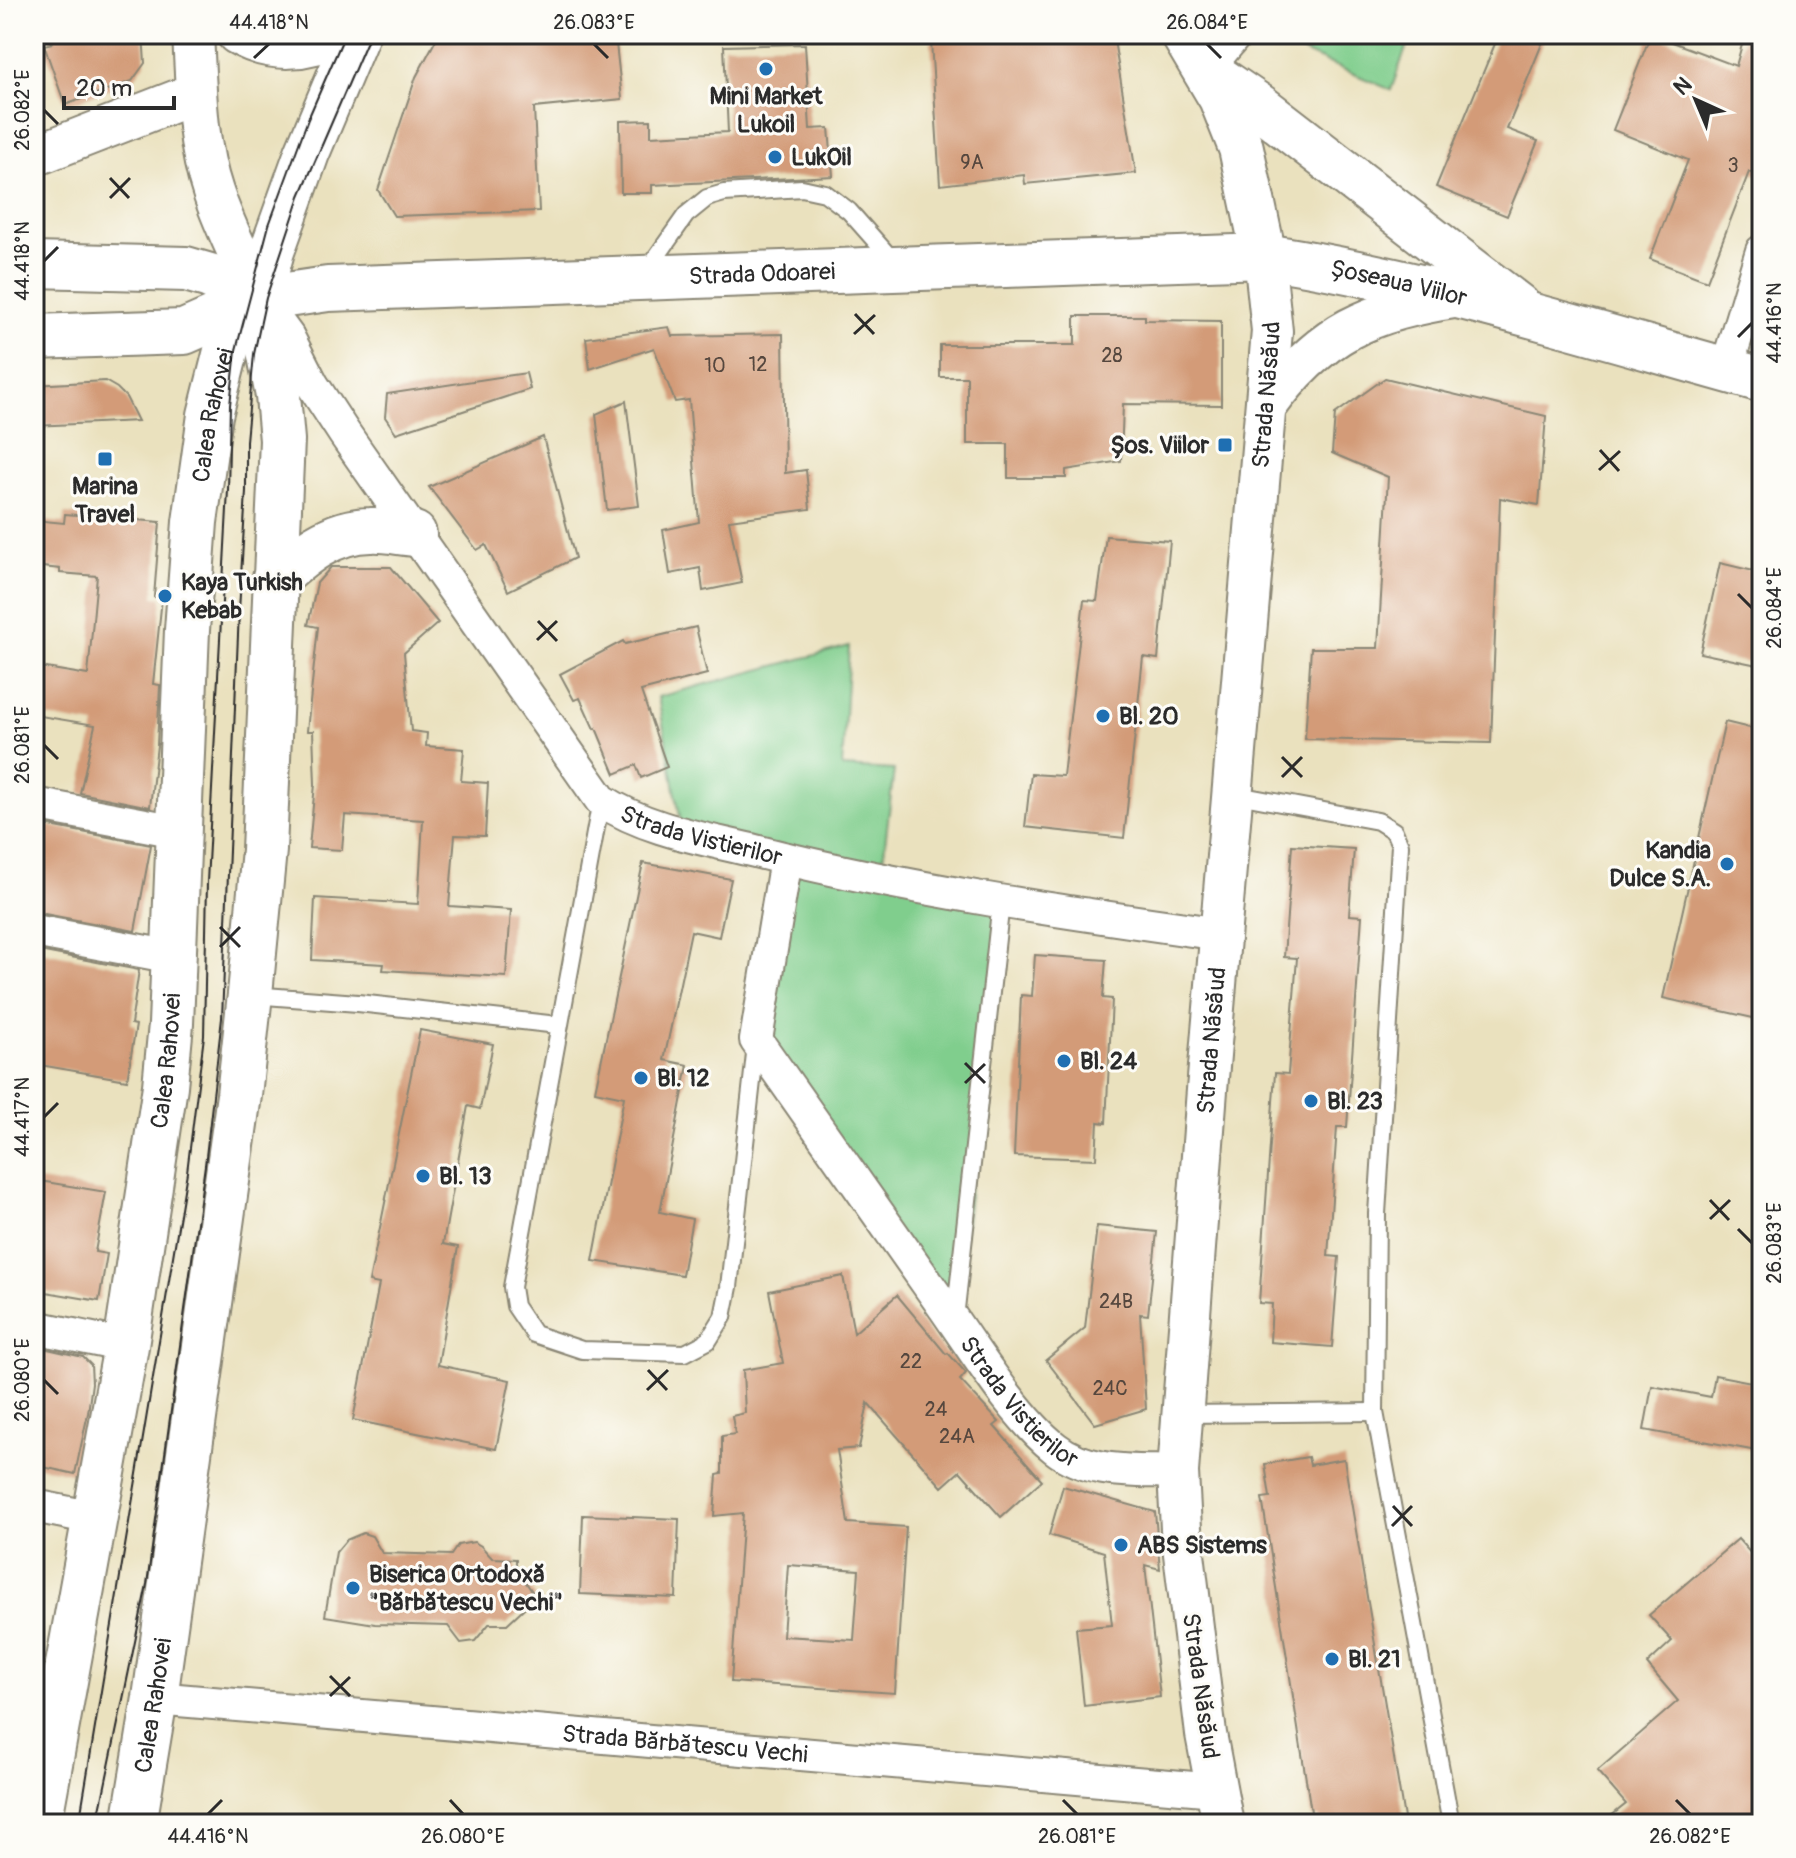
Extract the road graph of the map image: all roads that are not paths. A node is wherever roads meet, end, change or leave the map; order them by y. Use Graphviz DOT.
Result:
graph roads {
  1 [pos="193,34"];
  2 [pos="237,34"];
  3 [pos="341,34"];
  4 [pos="357,34"];
  5 [pos="1183,34"];
  6 [pos="1236,34"];
  7 [pos="1206,70"];
  8 [pos="196,93"];
  9 [pos="34,156"];
  10 [pos="1762,251"];
  11 [pos="1264,256"];
  12 [pos="34,265"];
  13 [pos="898,268"];
  14 [pos="642,278"];
  15 [pos="1460,297"];
  16 [pos="259,299"];
  17 [pos="1533,317"];
  18 [pos="34,337"];
  19 [pos="1744,375"];
  20 [pos="1266,407"];
  21 [pos="414,534"];
  22 [pos="274,581"];
  23 [pos="1232,794"];
  24 [pos="601,800"];
  25 [pos="34,804"];
  26 [pos="177,831"];
  27 [pos="786,859"];
  28 [pos="1001,902"];
  29 [pos="34,931"];
  30 [pos="1220,934"];
  31 [pos="173,957"];
  32 [pos="250,994"];
  33 [pos="558,1025"];
  34 [pos="756,1040"];
  35 [pos="955,1322"];
  36 [pos="34,1327"];
  37 [pos="126,1346"];
  38 [pos="1375,1412"];
  39 [pos="1181,1414"];
  40 [pos="1178,1472"];
  41 [pos="34,1506"];
  42 [pos="94,1518"];
  43 [pos="155,1698"];
  44 [pos="1220,1807"];
  45 [pos="39,1812"];
  46 [pos="134,1824"];
  47 [pos="1451,1824"];
  1 -- 8 [label="street, Calea Rahovei"];
  2 -- 3 [label="street"];
  4 -- 16 [label="main road"];
  5 -- 7 [label="main road"];
  6 -- 7 [label="street"];
  7 -- 11 [label="main road"];
  7 -- 17 [label="main road"];
  8 -- 9 [label="street"];
  8 -- 16 [label="street, Calea Rahovei"];
  10 -- 19 [label="street"];
  11 -- 13 [label="main road, Strada Odoarei"];
  11 -- 15 [label="main road, Șoseaua Viilor"];
  11 -- 20 [label="street, Strada Năsăud"];
  12 -- 16 [label="main road"];
  13 -- 14 [label="main road, Strada Odoarei"];
  13 -- 14 [label="lane"];
  14 -- 16 [label="main road, Strada Odoarei"];
  15 -- 17 [label="main road, Șoseaua Viilor"];
  15 -- 20 [label="street"];
  16 -- 18 [label="main road, Strada Odoarei"];
  16 -- 21 [label="street, Strada Vistierilor"];
  16 -- 22 [label="main road, Calea Rahovei"];
  16 -- 26 [label="main road, Calea Rahovei"];
  17 -- 19 [label="main road, Șoseaua Viilor"];
  20 -- 23 [label="street, Strada Năsăud"];
  21 -- 22 [label="main road"];
  21 -- 24 [label="street, Strada Vistierilor"];
  22 -- 32 [label="main road, Calea Rahovei"];
  23 -- 30 [label="street, Strada Năsăud"];
  23 -- 38 [label="lane"];
  24 -- 27 [label="street, Strada Vistierilor"];
  24 -- 33 [label="lane"];
  25 -- 26 [label="street"];
  26 -- 31 [label="main road, Calea Rahovei"];
  27 -- 28 [label="street"];
  27 -- 34 [label="street, Strada Vistierilor"];
  28 -- 30 [label="street"];
  28 -- 35 [label="lane"];
  29 -- 31 [label="street"];
  30 -- 39 [label="street, Strada Năsăud"];
  31 -- 37 [label="main road, Calea Rahovei"];
  32 -- 33 [label="lane"];
  32 -- 43 [label="main road, Calea Rahovei"];
  33 -- 34 [label="lane"];
  34 -- 35 [label="street, Strada Vistierilor"];
  35 -- 40 [label="street, Strada Vistierilor"];
  36 -- 37 [label="street"];
  37 -- 42 [label="main road, Calea Rahovei"];
  38 -- 39 [label="lane"];
  38 -- 47 [label="lane"];
  39 -- 40 [label="street, Strada Năsăud"];
  40 -- 44 [label="street, Strada Năsăud"];
  41 -- 42 [label="street"];
  42 -- 45 [label="main road, Calea Rahovei"];
  43 -- 44 [label="street, Strada Bărbătescu Vechi"];
  43 -- 46 [label="main road, Calea Rahovei"];
}
